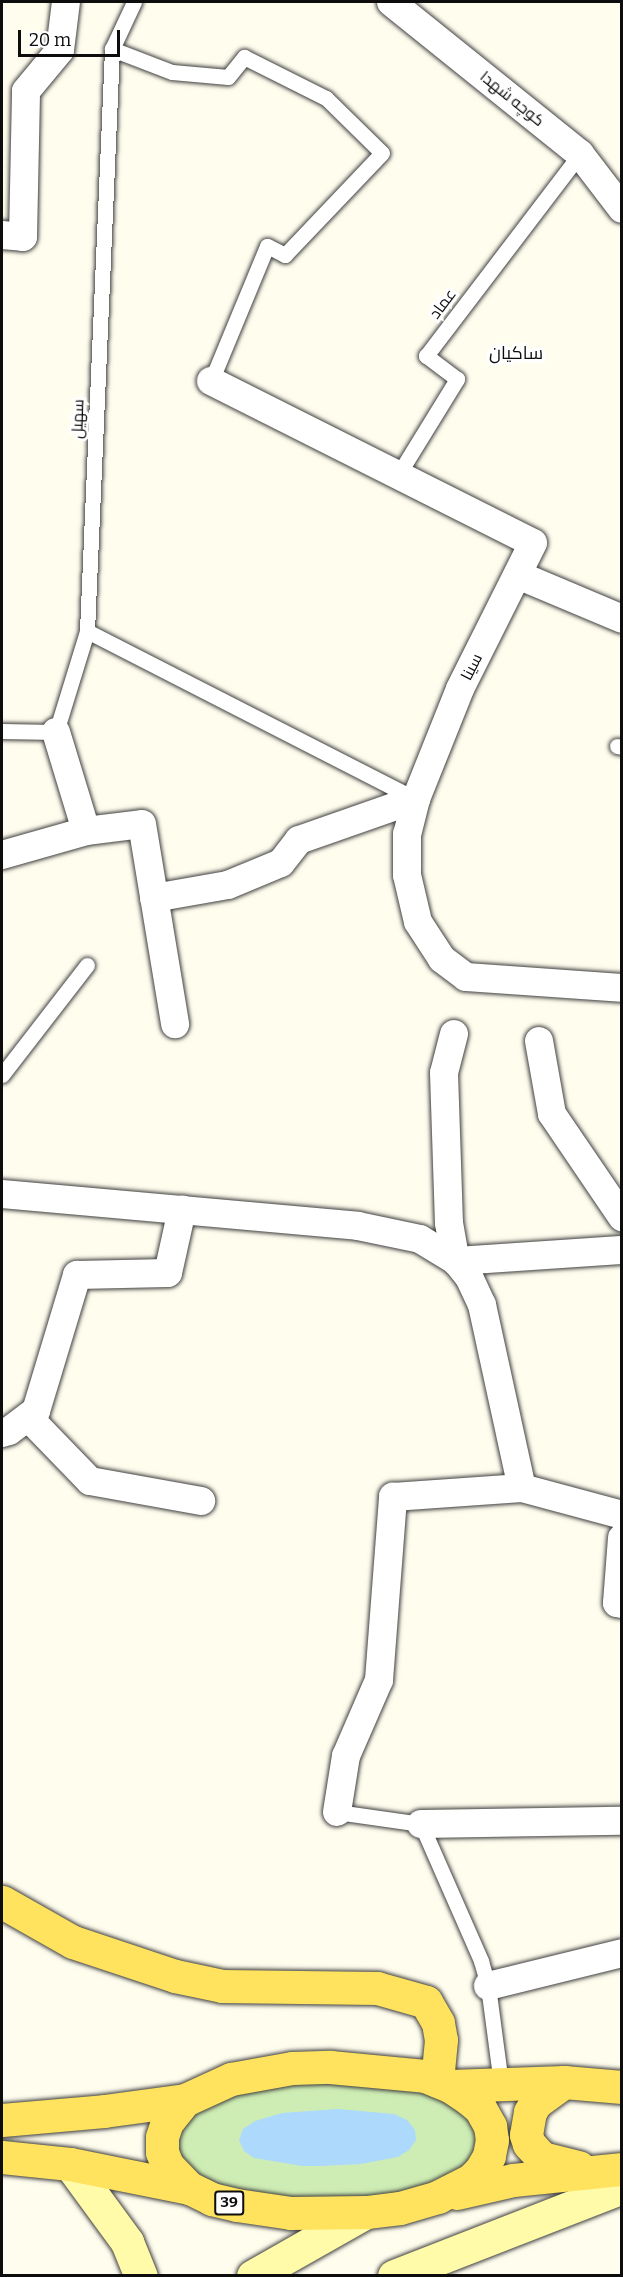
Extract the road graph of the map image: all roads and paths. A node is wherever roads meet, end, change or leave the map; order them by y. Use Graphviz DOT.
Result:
graph roads {
  1 [pos="66,2"];
  2 [pos="134,2"];
  3 [pos="391,2"];
  4 [pos="112,49"];
  5 [pos="580,154"];
  6 [pos="621,209"];
  7 [pos="2,235"];
  8 [pos="211,381"];
  9 [pos="398,475"];
  10 [pos="518,575"];
  11 [pos="621,619"];
  12 [pos="87,631"];
  13 [pos="2,731"];
  14 [pos="56,732"];
  15 [pos="416,799"];
  16 [pos="86,831"];
  17 [pos="2,855"];
  18 [pos="154,898"];
  19 [pos="87,965"];
  20 [pos="621,988"];
  21 [pos="175,1024"];
  22 [pos="454,1034"];
  23 [pos="539,1041"];
  24 [pos="2,1075"];
  25 [pos="2,1194"];
  26 [pos="182,1210"];
  27 [pos="621,1217"];
  28 [pos="621,1250"];
  29 [pos="456,1261"];
  30 [pos="28,1417"];
  31 [pos="2,1433"];
  32 [pos="522,1488"];
  33 [pos="201,1501"];
  34 [pos="621,1515"];
  35 [pos="621,1538"];
  36 [pos="621,1604"];
  37 [pos="337,1812"];
  38 [pos="621,1821"];
  39 [pos="421,1824"];
  40 [pos="2,1902"];
  41 [pos="621,1953"];
  42 [pos="488,1986"];
  43 [pos="564,2082"];
  44 [pos="501,2083"];
  45 [pos="444,2084"];
  46 [pos="621,2086"];
  47 [pos="186,2100"];
  48 [pos="5,2120"];
  49 [pos="3,2157"];
  50 [pos="70,2164"];
  51 [pos="615,2175"];
  52 [pos="189,2188"];
  53 [pos="438,2197"];
  54 [pos="366,2212"];
  55 [pos="141,2276"];
  56 [pos="253,2276"];
  57 [pos="394,2276"];
  1 -- 7 [label="street"];
  2 -- 4 [label="lane, سهیل"];
  3 -- 5 [label="street, کوچه شهدا"];
  4 -- 8 [label="lane"];
  4 -- 12 [label="lane, سهیل"];
  5 -- 6 [label="street, کوچه شهدا"];
  5 -- 9 [label="lane, عماد"];
  8 -- 9 [label="street, سینا"];
  9 -- 10 [label="street, سینا"];
  10 -- 11 [label="street"];
  10 -- 15 [label="street, سینا"];
  12 -- 14 [label="lane, سهیل"];
  12 -- 15 [label="lane"];
  13 -- 14 [label="lane"];
  14 -- 16 [label="street"];
  15 -- 18 [label="street"];
  15 -- 20 [label="street, سینا"];
  16 -- 17 [label="street"];
  16 -- 18 [label="street"];
  18 -- 21 [label="street"];
  19 -- 24 [label="lane"];
  22 -- 29 [label="street"];
  23 -- 27 [label="street"];
  25 -- 26 [label="street"];
  26 -- 29 [label="street"];
  26 -- 30 [label="street"];
  28 -- 29 [label="street"];
  29 -- 32 [label="street"];
  30 -- 31 [label="street"];
  30 -- 33 [label="street"];
  32 -- 34 [label="street"];
  32 -- 37 [label="street"];
  35 -- 36 [label="street"];
  37 -- 39 [label="lane"];
  38 -- 39 [label="street"];
  39 -- 42 [label="lane"];
  40 -- 45 [label="main road"];
  41 -- 42 [label="street"];
  42 -- 44 [label="lane"];
  43 -- 44 [label="main road, 39"];
  43 -- 46 [label="main road, 39"];
  43 -- 51 [label="main road"];
  44 -- 45 [label="main road, 39"];
  45 -- 47 [label="main road, 39"];
  45 -- 53 [label="main road, 39"];
  47 -- 48 [label="main road, 39"];
  47 -- 52 [label="main road, 39"];
  49 -- 50 [label="main road, 39"];
  50 -- 52 [label="main road, 39"];
  50 -- 55 [label="main road"];
  51 -- 53 [label="main road, 39"];
  51 -- 57 [label="main road"];
  52 -- 54 [label="main road, 39"];
  53 -- 54 [label="main road, 39"];
  54 -- 56 [label="main road"];
}
